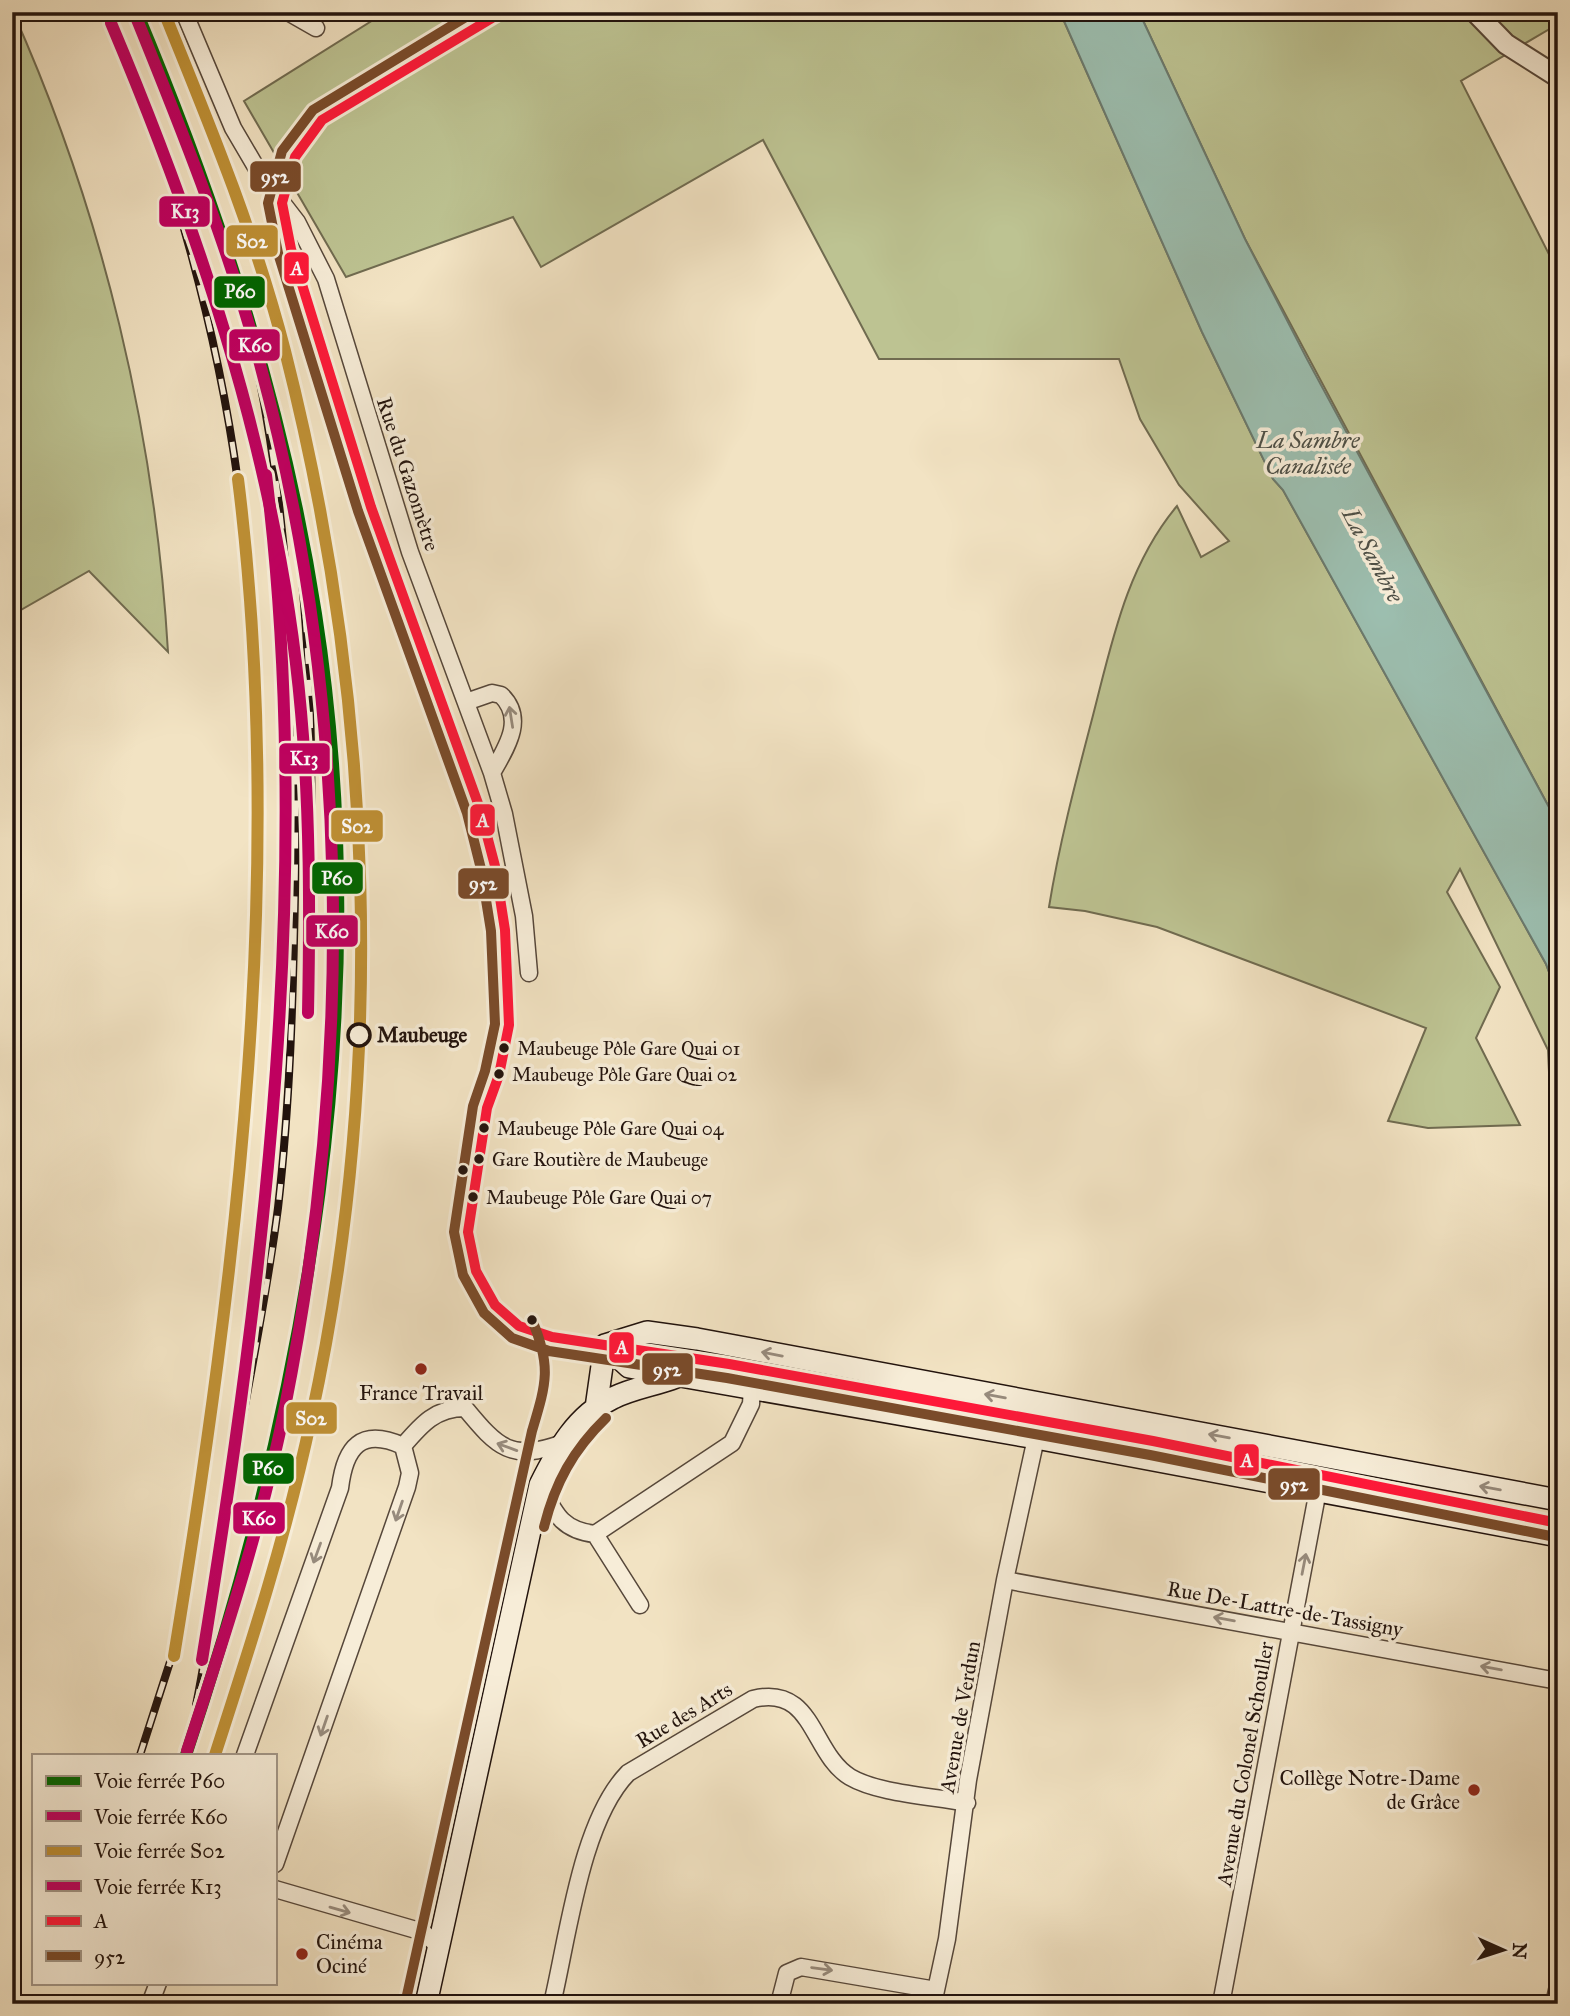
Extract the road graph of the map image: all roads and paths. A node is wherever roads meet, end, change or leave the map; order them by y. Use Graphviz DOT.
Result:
graph roads {
  1 [pos="184,12"];
  2 [pos="288,12"];
  3 [pos="1475,12"];
  4 [pos="316,28"];
  5 [pos="1558,76"];
  6 [pos="466,702"];
  7 [pos="492,773"];
  8 [pos="529,974"];
  9 [pos="605,1345"];
  10 [pos="673,1378"];
  11 [pos="752,1388"];
  12 [pos="596,1408"];
  13 [pos="1036,1438"];
  14 [pos="563,1443"];
  15 [pos="403,1446"];
  16 [pos="540,1485"];
  17 [pos="1318,1490"];
  18 [pos="1558,1500"];
  19 [pos="595,1534"];
  20 [pos="1558,1536"];
  21 [pos="1005,1580"];
  22 [pos="640,1605"];
  23 [pos="1291,1631"];
  24 [pos="1558,1681"];
  25 [pos="245,1754"];
  26 [pos="967,1803"];
  27 [pos="276,1861"];
  28 [pos="276,1889"];
  29 [pos="438,1945"];
  30 [pos="158,1984"];
  31 [pos="1558,1986"];
  32 [pos="935,1997"];
  33 [pos="150,2004"];
  34 [pos="426,2004"];
  35 [pos="552,2004"];
  36 [pos="779,2004"];
  37 [pos="1220,2004"];
  38 [pos="1554,2004"];
  1 -- 6 [label="street, Rue du Gazomètre"];
  2 -- 4 [label="street"];
  3 -- 5 [label="street"];
  6 -- 7 [label="street, Rue du Gazomètre"];
  7 -- 6 [label="street, one-way"];
  7 -- 8 [label="street, Rue du Gazomètre"];
  9 -- 10 [label="main road"];
  9 -- 12 [label="main road"];
  18 -- 9 [label="main road, one-way"];
  10 -- 11 [label="main road"];
  10 -- 12 [label="main road"];
  11 -- 13 [label="main road"];
  11 -- 19 [label="street"];
  12 -- 14 [label="main road"];
  13 -- 17 [label="main road"];
  13 -- 21 [label="street, Avenue de Verdun"];
  14 -- 15 [label="street, one-way"];
  14 -- 16 [label="main road"];
  15 -- 25 [label="street, one-way"];
  15 -- 27 [label="street, one-way"];
  16 -- 19 [label="street"];
  16 -- 29 [label="main road"];
  17 -- 20 [label="main road"];
  23 -- 17 [label="street, Avenue du Colonel Schouller, one-way"];
  19 -- 22 [label="street"];
  23 -- 21 [label="street, Rue De-Lattre-de-Tassigny, one-way"];
  21 -- 26 [label="street, Avenue de Verdun"];
  24 -- 23 [label="street, Rue De-Lattre-de-Tassigny, one-way"];
  23 -- 37 [label="street, Avenue du Colonel Schouller"];
  26 -- 32 [label="street, Avenue de Verdun"];
  26 -- 35 [label="street, Rue des Arts"];
  28 -- 29 [label="street, one-way"];
  29 -- 34 [label="main road"];
  30 -- 33 [label="street"];
  31 -- 38 [label="street"];
  36 -- 32 [label="street, one-way"];
}
